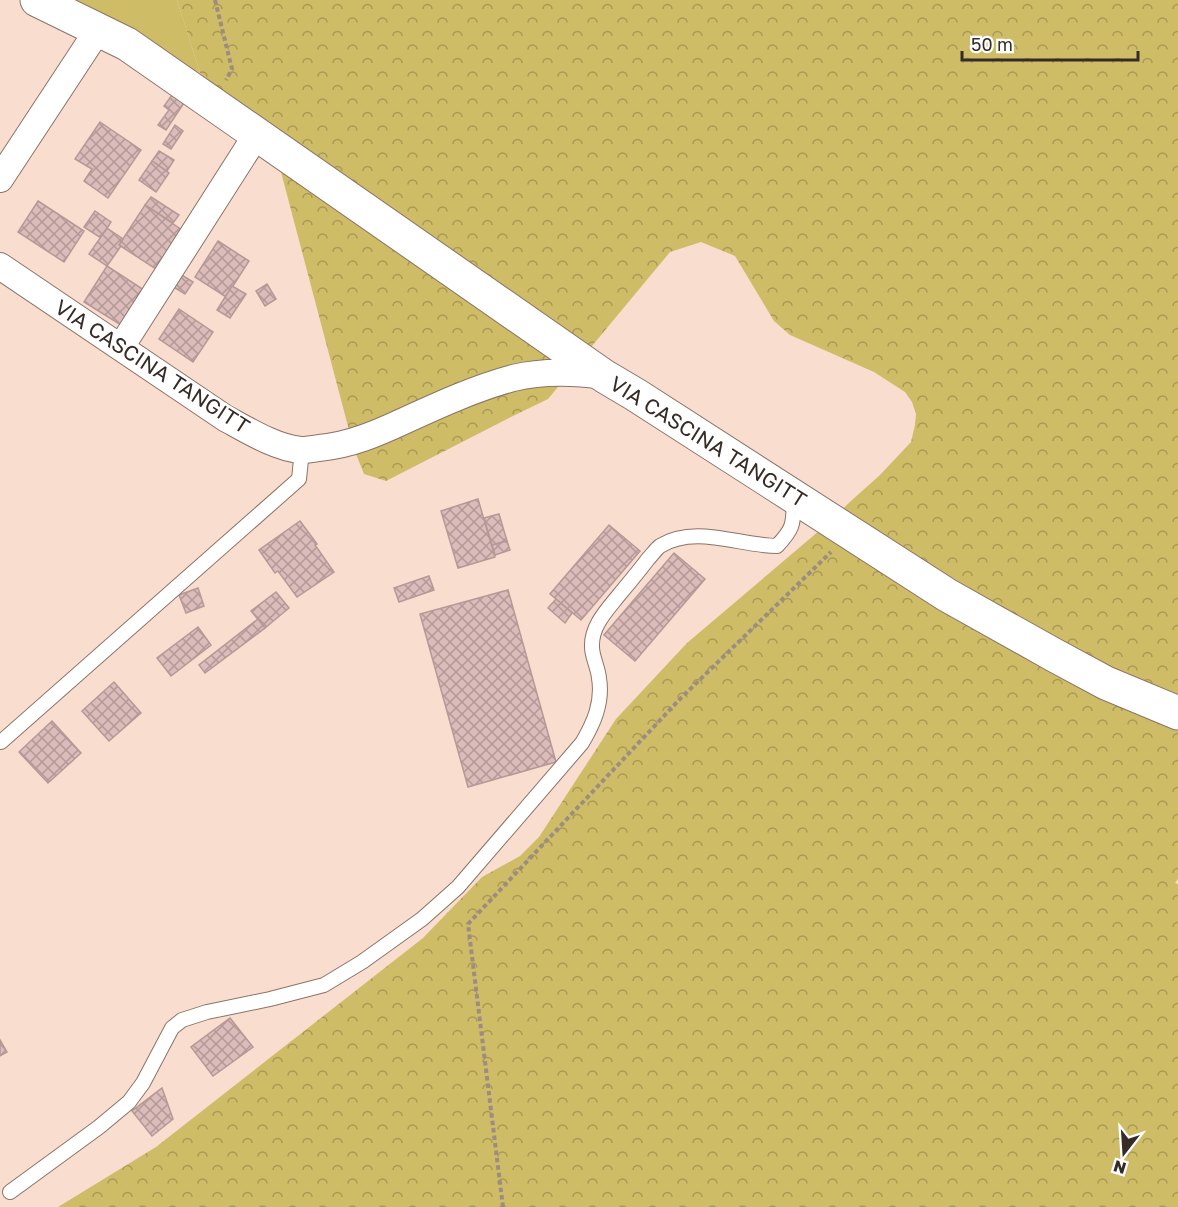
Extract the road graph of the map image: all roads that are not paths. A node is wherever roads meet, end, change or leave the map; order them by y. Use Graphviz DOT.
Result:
graph roads {
  1 [pos="37,0"];
  2 [pos="98,30"];
  3 [pos="257,134"];
  4 [pos="0,179"];
  5 [pos="0,266"];
  6 [pos="121,347"];
  7 [pos="604,376"];
  8 [pos="302,450"];
  9 [pos="794,496"];
  10 [pos="1178,713"];
  11 [pos="2,742"];
  12 [pos="10,1191"];
  1 -- 2 [label="street"];
  2 -- 3 [label="street"];
  2 -- 4 [label="street"];
  3 -- 6 [label="street"];
  3 -- 7 [label="street"];
  5 -- 6 [label="street, VIA CASCINA TANGITT"];
  6 -- 8 [label="street, VIA CASCINA TANGITT"];
  7 -- 8 [label="street, VIA CASCINA TANGITT"];
  7 -- 9 [label="street, VIA CASCINA TANGITT"];
  8 -- 11 [label="lane"];
  9 -- 10 [label="street, VIA CASCINA TANGITT"];
  9 -- 12 [label="lane"];
}
